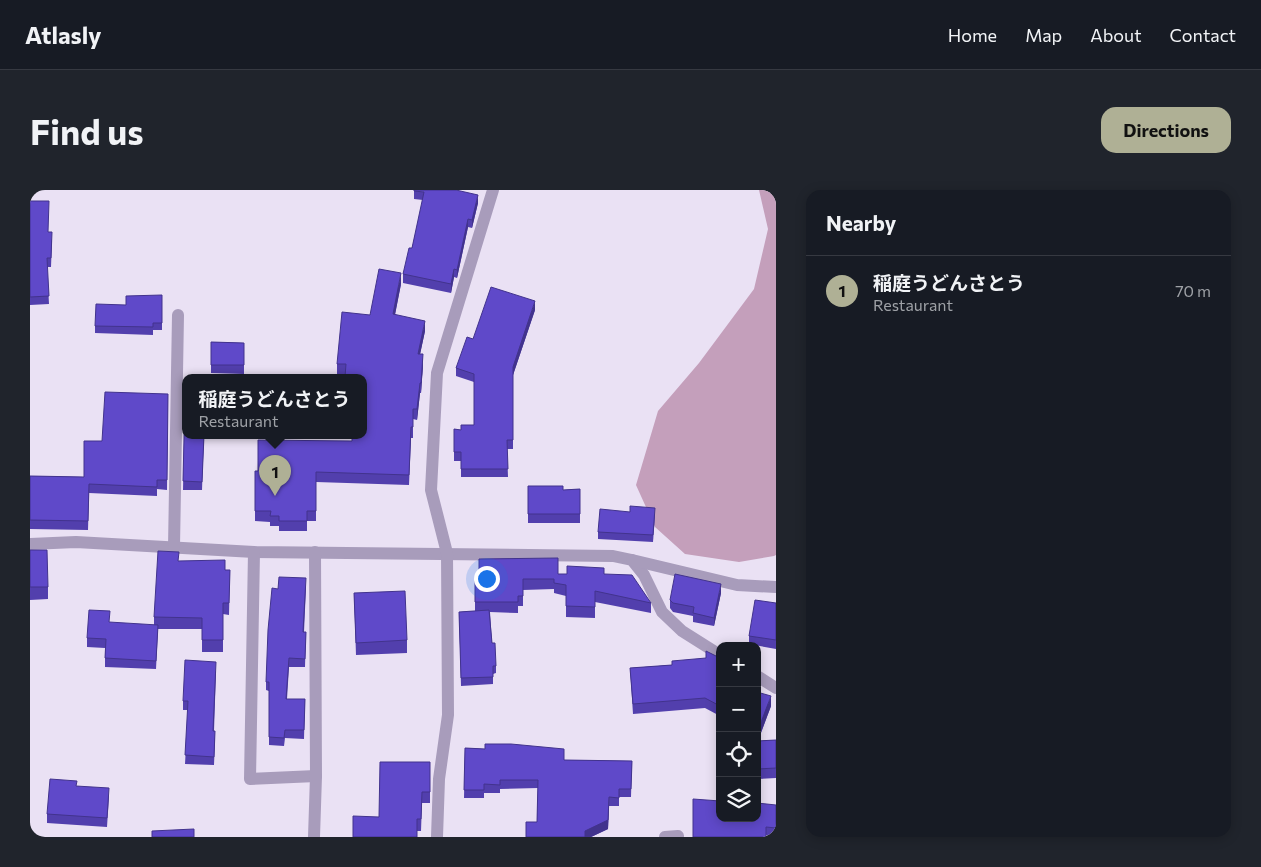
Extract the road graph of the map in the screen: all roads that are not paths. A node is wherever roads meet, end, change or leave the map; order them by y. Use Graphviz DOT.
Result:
graph roads {
  1 [pos="493,190"];
  2 [pos="178,316"];
  3 [pos="30,544"];
  4 [pos="174,548"];
  5 [pos="254,552"];
  6 [pos="315,552"];
  7 [pos="447,553"];
  8 [pos="632,560"];
  9 [pos="776,587"];
  10 [pos="716,652"];
  11 [pos="761,679"];
  12 [pos="776,688"];
  13 [pos="316,776"];
  14 [pos="314,837"];
  15 [pos="437,837"];
  1 -- 7 [label="street"];
  2 -- 4 [label="street"];
  3 -- 4 [label="street"];
  4 -- 5 [label="street"];
  5 -- 6 [label="street"];
  5 -- 13 [label="street"];
  6 -- 7 [label="street"];
  6 -- 13 [label="street"];
  7 -- 8 [label="street"];
  7 -- 15 [label="street"];
  8 -- 9 [label="street"];
  8 -- 10 [label="street"];
  11 -- 12 [label="street"];
  13 -- 14 [label="street"];
}
